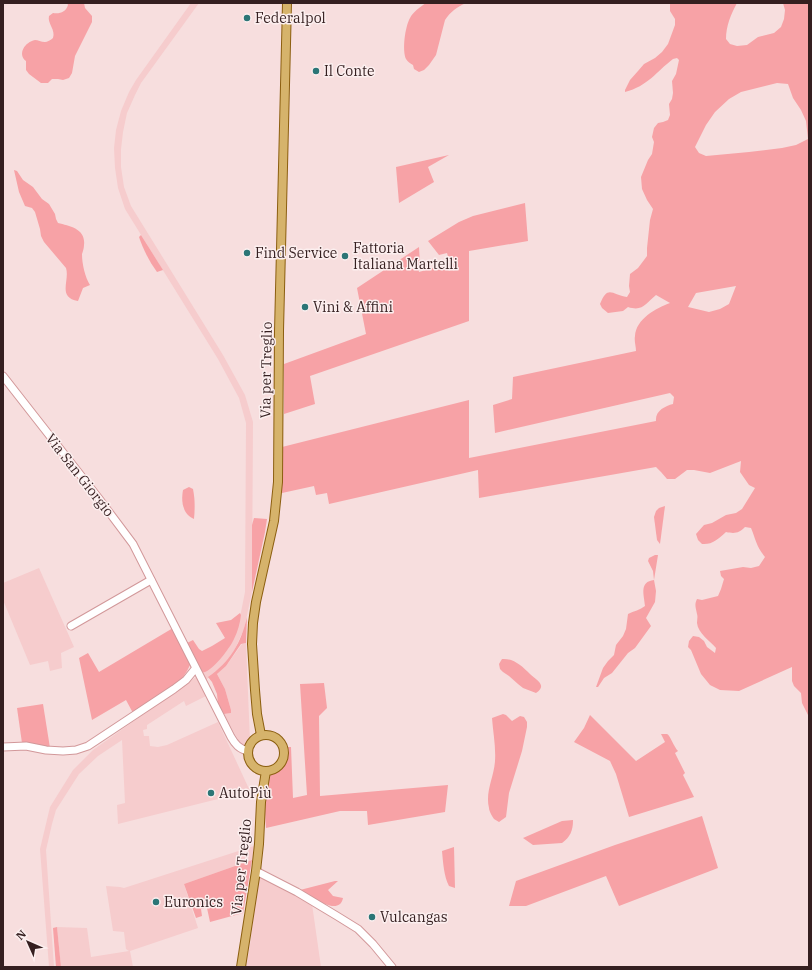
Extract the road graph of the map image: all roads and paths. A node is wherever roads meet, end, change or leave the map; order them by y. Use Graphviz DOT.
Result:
graph roads {
  1 [pos="287,3"];
  2 [pos="3,376"];
  3 [pos="150,580"];
  4 [pos="71,626"];
  5 [pos="195,669"];
  6 [pos="261,735"];
  7 [pos="3,747"];
  8 [pos="248,751"];
  9 [pos="266,771"];
  10 [pos="256,871"];
  11 [pos="241,967"];
  12 [pos="392,967"];
  1 -- 6 [label="main road, Via per Treglio"];
  2 -- 3 [label="street, Via San Giorgio"];
  3 -- 4 [label="street"];
  3 -- 5 [label="street, Via San Giorgio"];
  5 -- 7 [label="street"];
  5 -- 8 [label="street, Via San Giorgio"];
  6 -- 8 [label="main road"];
  6 -- 9 [label="main road"];
  8 -- 9 [label="main road"];
  9 -- 10 [label="main road, Via per Treglio"];
  10 -- 11 [label="main road, Via per Treglio"];
  10 -- 12 [label="street"];
}
